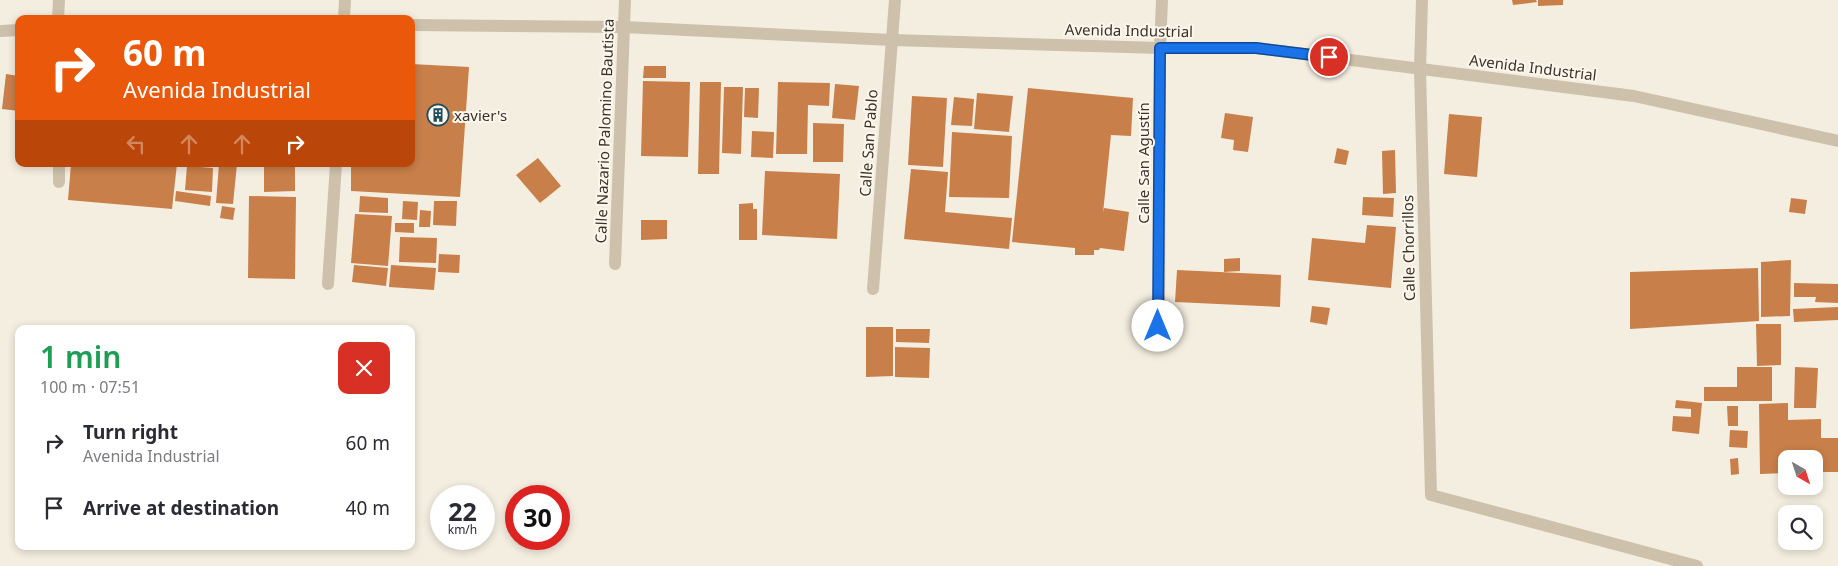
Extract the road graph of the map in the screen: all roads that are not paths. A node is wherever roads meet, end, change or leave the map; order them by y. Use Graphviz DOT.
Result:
graph roads {
  1 [pos="59,0"];
  2 [pos="345,0"];
  3 [pos="625,0"];
  4 [pos="895,0"];
  5 [pos="1162,0"];
  6 [pos="1422,0"];
  7 [pos="58,15"];
  8 [pos="344,15"];
  9 [pos="415,25"];
  10 [pos="624,27"];
  11 [pos="15,30"];
  12 [pos="0,31"];
  13 [pos="892,40"];
  14 [pos="1160,48"];
  15 [pos="1420,69"];
  16 [pos="1838,141"];
  17 [pos="59,167"];
  18 [pos="336,167"];
  19 [pos="59,182"];
  20 [pos="614,264"];
  21 [pos="328,284"];
  22 [pos="873,289"];
  23 [pos="1158,326"];
  24 [pos="1697,566"];
  1 -- 7 [label="street"];
  2 -- 8 [label="street"];
  3 -- 10 [label="street, Calle Nazario Palomino Bautista"];
  4 -- 13 [label="street, Calle San Pablo"];
  5 -- 14 [label="street, Calle San Agustín"];
  6 -- 15 [label="street, Calle Chorrillos"];
  9 -- 10 [label="street, Avenida Industrial"];
  10 -- 13 [label="street, Avenida Industrial"];
  10 -- 20 [label="street, Calle Nazario Palomino Bautista"];
  11 -- 12 [label="street"];
  13 -- 14 [label="street, Avenida Industrial"];
  13 -- 22 [label="street, Calle San Pablo"];
  14 -- 15 [label="street, Avenida Industrial"];
  14 -- 23 [label="street, Calle San Agustín"];
  15 -- 16 [label="street, Avenida Industrial"];
  15 -- 24 [label="street, Calle Chorrillos"];
  17 -- 19 [label="street"];
  18 -- 21 [label="street"];
}
